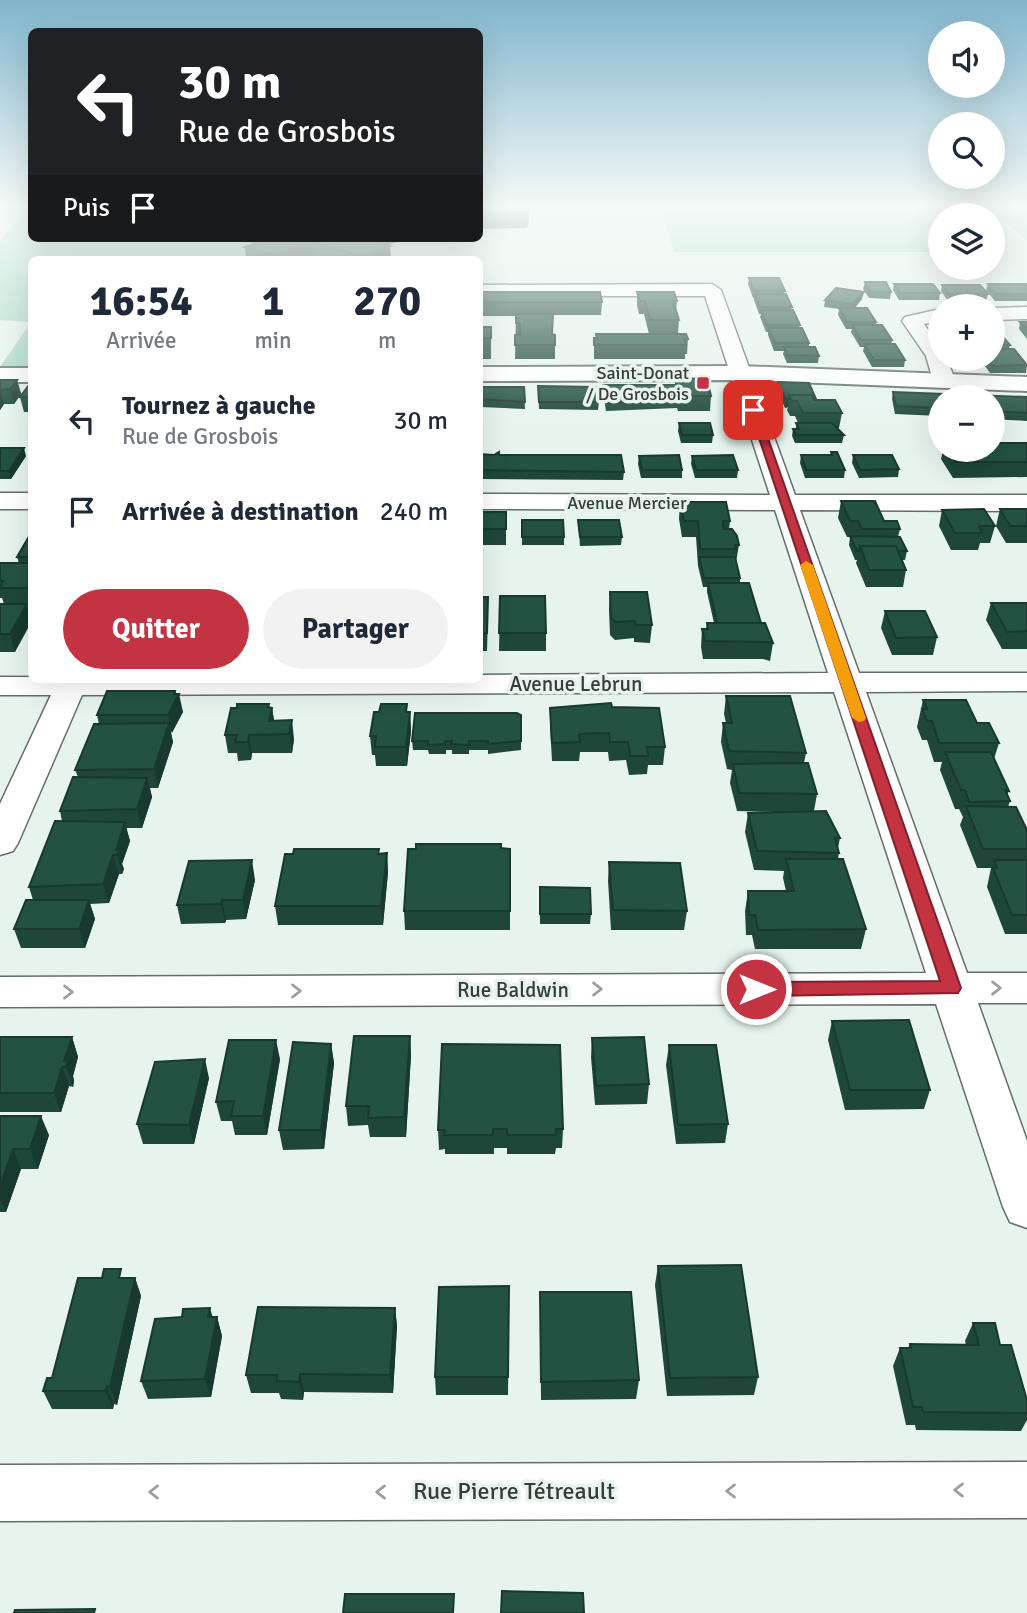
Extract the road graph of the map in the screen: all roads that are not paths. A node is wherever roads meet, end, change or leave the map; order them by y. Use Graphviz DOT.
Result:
graph roads {
  1 [pos="483,291"];
  2 [pos="1027,313"];
  3 [pos="1005,314"];
  4 [pos="928,318"];
  5 [pos="928,344"];
  6 [pos="941,371"];
  7 [pos="740,373"];
  8 [pos="483,374"];
  9 [pos="0,375"];
  10 [pos="28,375"];
  11 [pos="944,380"];
  12 [pos="1027,384"];
  13 [pos="0,501"];
  14 [pos="28,501"];
  15 [pos="483,502"];
  16 [pos="785,503"];
  17 [pos="1027,503"];
  18 [pos="1027,682"];
  19 [pos="54,683"];
  20 [pos="72,683"];
  21 [pos="483,683"];
  22 [pos="847,683"];
  23 [pos="0,686"];
  24 [pos="0,843"];
  25 [pos="951,988"];
  26 [pos="1027,988"];
  27 [pos="0,992"];
  28 [pos="1027,1207"];
  29 [pos="1027,1490"];
  30 [pos="0,1493"];
  1 -- 7 [label="street"];
  2 -- 3 [label="street"];
  4 -- 5 [label="street"];
  6 -- 11 [label="street"];
  7 -- 8 [label="street"];
  7 -- 11 [label="street"];
  7 -- 16 [label="street"];
  9 -- 10 [label="street"];
  11 -- 12 [label="street"];
  13 -- 14 [label="street"];
  15 -- 16 [label="street, Avenue Mercier"];
  16 -- 17 [label="street, Avenue Mercier"];
  16 -- 22 [label="street"];
  18 -- 22 [label="street, Avenue Lebrun"];
  19 -- 23 [label="street, Avenue Lebrun"];
  20 -- 24 [label="street"];
  21 -- 22 [label="street, Avenue Lebrun"];
  22 -- 25 [label="street"];
  25 -- 26 [label="street, Rue Baldwin, one-way"];
  27 -- 25 [label="street, Rue Baldwin, one-way"];
  25 -- 28 [label="street"];
  29 -- 30 [label="street, Rue Pierre Tétreault, one-way"];
}
